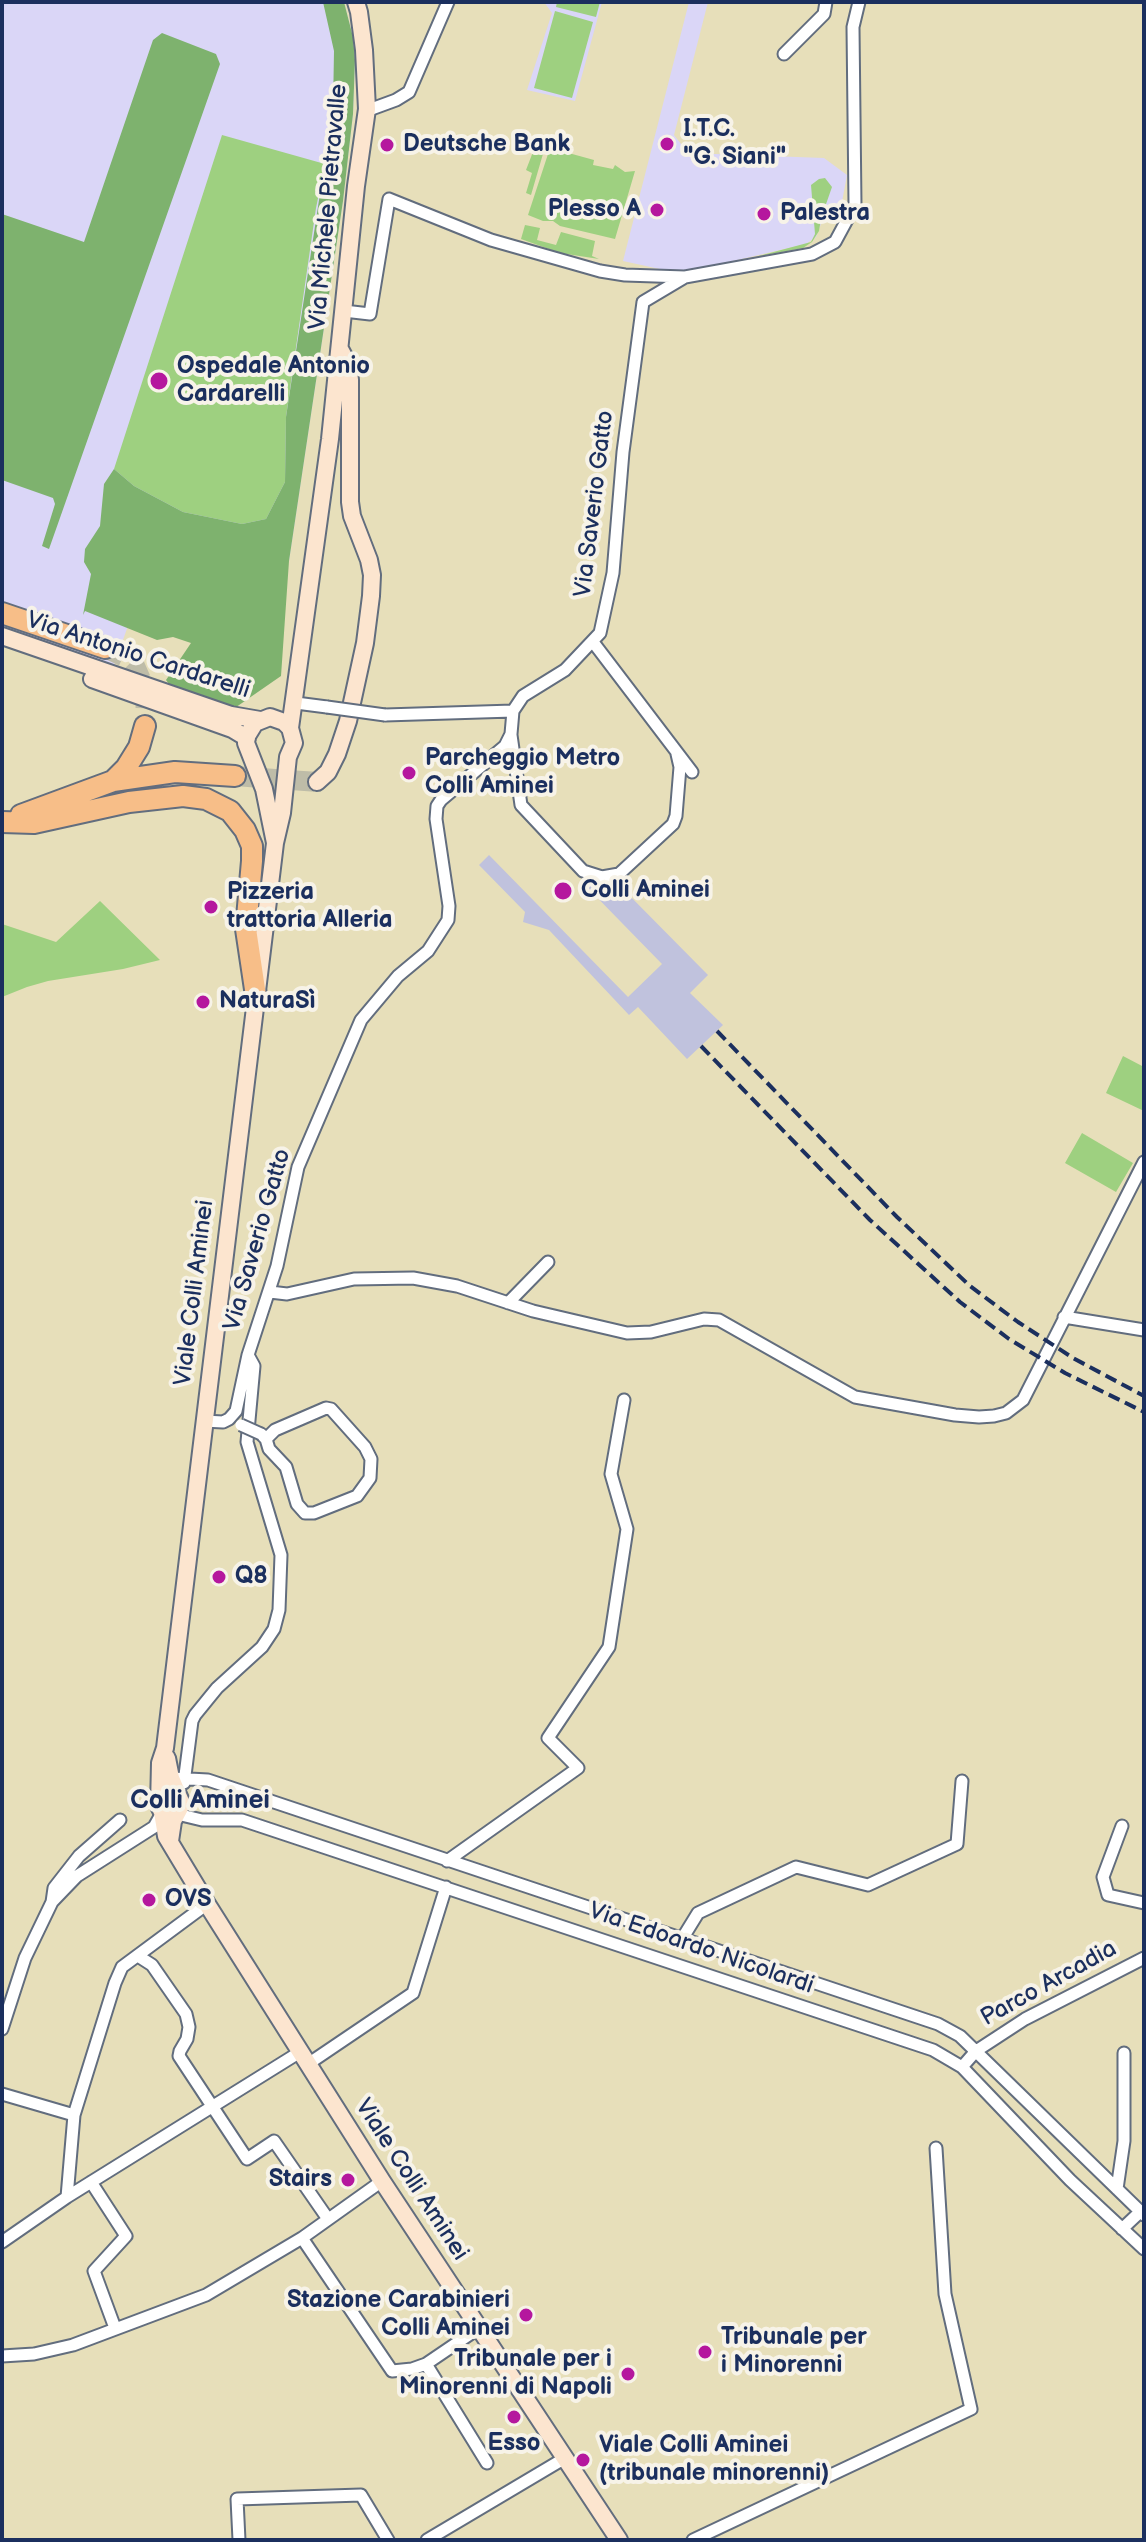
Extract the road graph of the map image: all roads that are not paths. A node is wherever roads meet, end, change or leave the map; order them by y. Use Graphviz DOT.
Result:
graph roads {
  1 [pos="356,2"];
  2 [pos="446,2"];
  3 [pos="826,2"];
  4 [pos="859,2"];
  5 [pos="784,54"];
  6 [pos="367,110"];
  7 [pos="685,277"];
  8 [pos="344,311"];
  9 [pos="339,348"];
  10 [pos="2,613"];
  11 [pos="2,636"];
  12 [pos="593,642"];
  13 [pos="2,646"];
  14 [pos="105,648"];
  15 [pos="296,703"];
  16 [pos="513,711"];
  17 [pos="260,720"];
  18 [pos="145,726"];
  19 [pos="290,728"];
  20 [pos="511,734"];
  21 [pos="247,738"];
  22 [pos="677,754"];
  23 [pos="288,757"];
  24 [pos="253,758"];
  25 [pos="692,772"];
  26 [pos="235,776"];
  27 [pos="113,781"];
  28 [pos="317,782"];
  29 [pos="2,822"];
  30 [pos="275,843"];
  31 [pos="256,996"];
  32 [pos="1144,1162"];
  33 [pos="548,1262"];
  34 [pos="270,1292"];
  35 [pos="508,1303"];
  36 [pos="1064,1317"];
  37 [pos="1144,1330"];
  38 [pos="248,1355"];
  39 [pos="624,1400"];
  40 [pos="204,1421"];
  41 [pos="235,1422"];
  42 [pos="263,1436"];
  43 [pos="165,1748"];
  44 [pos="962,1781"];
  45 [pos="173,1797"];
  46 [pos="120,1820"];
  47 [pos="1122,1826"];
  48 [pos="447,1861"];
  49 [pos="446,1887"];
  50 [pos="52,1902"];
  51 [pos="1144,1903"];
  52 [pos="207,1904"];
  53 [pos="682,1939"];
  54 [pos="138,1956"];
  55 [pos="1144,1958"];
  56 [pos="2,2029"];
  57 [pos="976,2051"];
  58 [pos="1124,2053"];
  59 [pos="304,2058"];
  60 [pos="962,2067"];
  61 [pos="2,2094"];
  62 [pos="211,2108"];
  63 [pos="74,2115"];
  64 [pos="936,2148"];
  65 [pos="382,2181"];
  66 [pos="91,2182"];
  67 [pos="1117,2189"];
  68 [pos="67,2197"];
  69 [pos="1143,2213"];
  70 [pos="328,2219"];
  71 [pos="1122,2229"];
  72 [pos="302,2238"];
  73 [pos="3,2242"];
  74 [pos="1144,2249"];
  75 [pos="115,2328"];
  76 [pos="479,2328"];
  77 [pos="2,2356"];
  78 [pos="426,2364"];
  79 [pos="565,2458"];
  80 [pos="487,2463"];
  81 [pos="239,2540"];
  82 [pos="388,2540"];
  83 [pos="427,2540"];
  84 [pos="619,2540"];
  85 [pos="693,2540"];
  1 -- 6 [label="main road, Via Michele Pietravalle"];
  2 -- 6 [label="street"];
  3 -- 5 [label="street"];
  4 -- 7 [label="street"];
  6 -- 8 [label="main road, Via Michele Pietravalle"];
  7 -- 8 [label="street"];
  7 -- 12 [label="street, Via Saverio Gatto"];
  8 -- 9 [label="main road, Via Michele Pietravalle"];
  9 -- 15 [label="main road, Via Michele Pietravalle"];
  9 -- 28 [label="main road"];
  10 -- 14 [label="highway"];
  11 -- 17 [label="main road, Via Antonio Cardarelli"];
  12 -- 16 [label="street, Via Saverio Gatto"];
  12 -- 22 [label="street"];
  13 -- 21 [label="main road, Via Antonio Cardarelli"];
  15 -- 16 [label="street, bridge"];
  15 -- 19 [label="main road, Via Michele Pietravalle"];
  16 -- 20 [label="street"];
  17 -- 19 [label="main road"];
  17 -- 21 [label="main road"];
  18 -- 27 [label="highway"];
  19 -- 23 [label="main road"];
  20 -- 22 [label="street"];
  20 -- 34 [label="street, Via Saverio Gatto"];
  21 -- 24 [label="main road"];
  22 -- 25 [label="street"];
  23 -- 24 [label="main road"];
  23 -- 30 [label="main road"];
  24 -- 30 [label="main road"];
  26 -- 27 [label="highway"];
  27 -- 29 [label="highway"];
  29 -- 31 [label="highway"];
  30 -- 31 [label="main road, Viale Colli Aminei"];
  31 -- 40 [label="main road, Viale Colli Aminei"];
  32 -- 36 [label="street"];
  33 -- 35 [label="street"];
  34 -- 35 [label="street"];
  34 -- 38 [label="street, Via Saverio Gatto"];
  35 -- 36 [label="street"];
  36 -- 37 [label="street"];
  38 -- 41 [label="street, Via Saverio Gatto"];
  38 -- 45 [label="street"];
  39 -- 48 [label="street"];
  40 -- 41 [label="street"];
  40 -- 43 [label="main road, Viale Colli Aminei"];
  41 -- 42 [label="street, bridge"];
  42 -- 42 [label="street"];
  43 -- 45 [label="main road, Viale Colli Aminei"];
  43 -- 45 [label="main road, Viale Colli Aminei"];
  44 -- 53 [label="street"];
  45 -- 48 [label="street, Via Edoardo Nicolardi"];
  45 -- 49 [label="street, Via Edoardo Nicolardi"];
  45 -- 50 [label="street"];
  45 -- 52 [label="main road, Viale Colli Aminei"];
  46 -- 50 [label="street"];
  47 -- 51 [label="street"];
  48 -- 53 [label="street, Via Edoardo Nicolardi"];
  49 -- 59 [label="street"];
  49 -- 60 [label="street, Via Edoardo Nicolardi"];
  50 -- 56 [label="street"];
  52 -- 54 [label="street"];
  52 -- 59 [label="main road, Viale Colli Aminei"];
  53 -- 57 [label="street, Via Edoardo Nicolardi"];
  54 -- 62 [label="street"];
  54 -- 63 [label="street"];
  55 -- 57 [label="street, Parco Arcadia"];
  57 -- 60 [label="street, Parco Arcadia"];
  57 -- 67 [label="street, Via Edoardo Nicolardi"];
  58 -- 67 [label="street"];
  59 -- 62 [label="street"];
  59 -- 65 [label="main road, Viale Colli Aminei"];
  60 -- 71 [label="street, Via Edoardo Nicolardi"];
  61 -- 63 [label="street"];
  62 -- 66 [label="street"];
  62 -- 70 [label="street"];
  63 -- 68 [label="street"];
  64 -- 85 [label="street"];
  65 -- 70 [label="street"];
  65 -- 76 [label="main road, Viale Colli Aminei"];
  66 -- 68 [label="street"];
  66 -- 75 [label="street"];
  67 -- 69 [label="street, Via Edoardo Nicolardi"];
  68 -- 73 [label="street"];
  69 -- 71 [label="street"];
  70 -- 72 [label="street"];
  71 -- 74 [label="street, Via Edoardo Nicolardi"];
  72 -- 75 [label="street"];
  72 -- 78 [label="street"];
  75 -- 77 [label="street"];
  76 -- 78 [label="street"];
  76 -- 79 [label="main road, Viale Colli Aminei"];
  78 -- 80 [label="street"];
  79 -- 83 [label="street"];
  79 -- 84 [label="main road, Viale Colli Aminei"];
  81 -- 82 [label="street"];
}
